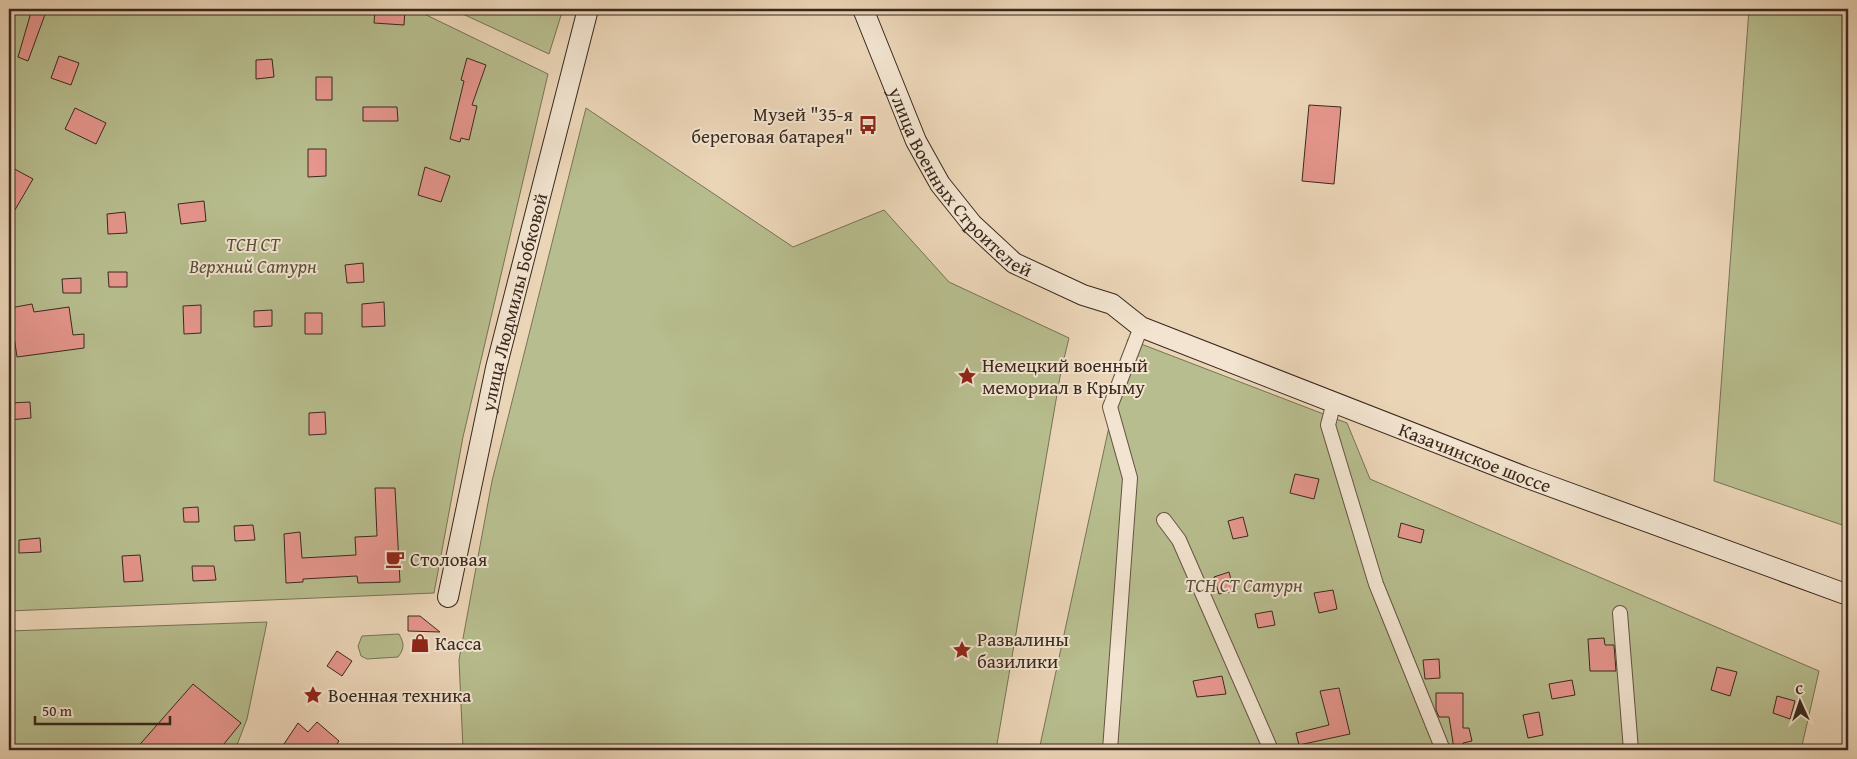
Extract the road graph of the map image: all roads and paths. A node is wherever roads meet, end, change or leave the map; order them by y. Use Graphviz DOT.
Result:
graph roads {
  1 [pos="588,9"];
  2 [pos="863,9"];
  3 [pos="1112,304"];
  4 [pos="1141,327"];
  5 [pos="1334,402"];
  6 [pos="1164,520"];
  7 [pos="1848,594"];
  8 [pos="448,597"];
  9 [pos="1620,613"];
  10 [pos="1110,750"];
  11 [pos="1271,750"];
  12 [pos="1443,750"];
  13 [pos="1631,750"];
  1 -- 8 [label="main road, улица Людмилы Бобковой"];
  2 -- 3 [label="main road, улица Военных Строителей"];
  3 -- 4 [label="main road, Казачинское шоссе"];
  4 -- 5 [label="main road, Казачинское шоссе"];
  4 -- 10 [label="street"];
  5 -- 7 [label="main road, Казачинское шоссе"];
  5 -- 12 [label="street"];
  6 -- 11 [label="street"];
  9 -- 13 [label="street"];
}
